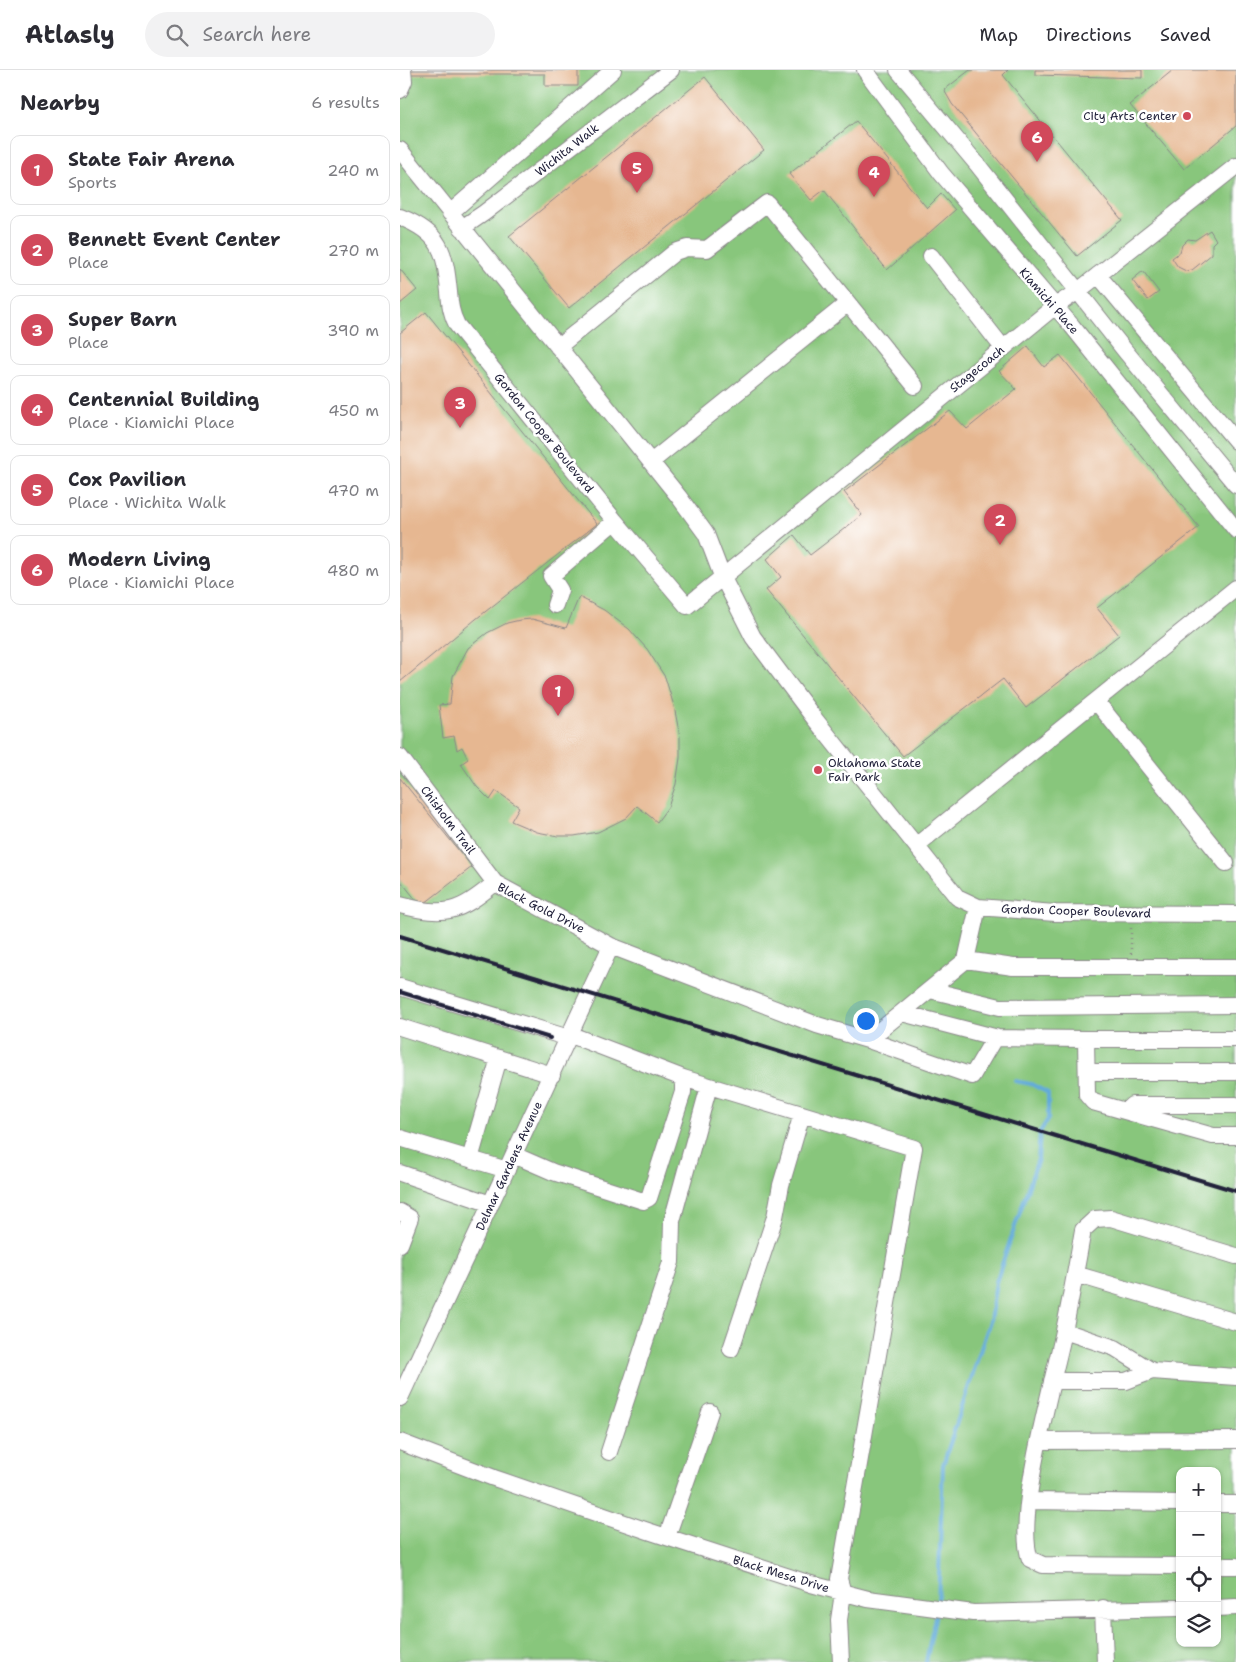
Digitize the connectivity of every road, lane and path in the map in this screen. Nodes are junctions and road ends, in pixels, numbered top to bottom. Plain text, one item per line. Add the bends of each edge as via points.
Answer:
1 (404, 70) edge
2 (613, 70) edge
3 (671, 70) edge
4 (865, 70) edge
5 (898, 70) edge
6 (400, 90) edge
7 (400, 150) edge
8 (1236, 166) edge
9 (450, 213) junction
10 (400, 217) edge
11 (462, 228) junction
12 (931, 256) dead end
13 (1098, 274) junction
14 (1078, 291) junction
15 (848, 303) junction
16 (1054, 307) junction
17 (558, 347) junction
18 (1003, 348) junction
19 (915, 386) dead end
20 (1236, 441) edge
21 (651, 462) junction
22 (1236, 485) edge
23 (615, 521) junction
24 (1236, 530) edge
25 (722, 576) junction
26 (1236, 588) edge
27 (555, 605) dead end
28 (1096, 701) junction
29 (400, 758) edge
30 (917, 845) junction
31 (1226, 863) dead end
32 (495, 883) junction
33 (400, 905) edge
34 (978, 907) junction
35 (1131, 914) junction
36 (1236, 914) edge
37 (606, 947) junction
38 (966, 960) junction
39 (1131, 968) junction
40 (1236, 968) edge
41 (400, 987) edge
42 (930, 990) junction
43 (1236, 1004) edge
44 (902, 1013) junction
45 (400, 1028) edge
46 (570, 1036) junction
47 (995, 1037) junction
48 (1086, 1039) junction
49 (1236, 1039) edge
50 (868, 1040) junction
51 (499, 1058) junction
52 (1087, 1072) junction
53 (1236, 1072) edge
54 (552, 1075) junction
55 (683, 1078) junction
56 (709, 1086) junction
57 (1236, 1104) edge
58 (1126, 1112) junction
59 (802, 1114) junction
60 (1236, 1136) edge
61 (400, 1138) edge
62 (470, 1159) junction
63 (510, 1163) junction
64 (400, 1174) edge
65 (491, 1204) junction
66 (400, 1212) edge
67 (400, 1244) edge
68 (1236, 1256) edge
69 (1076, 1274) junction
70 (1236, 1322) edge
71 (1064, 1331) junction
72 (731, 1349) dead end
73 (1152, 1371) junction
74 (1236, 1377) edge
75 (1052, 1381) junction
76 (400, 1398) edge
77 (710, 1412) dead end
78 (1236, 1440) edge
79 (1039, 1441) junction
80 (400, 1442) edge
81 (609, 1452) dead end
82 (1029, 1501) junction
83 (1176, 1503) edge
84 (1221, 1504) edge
85 (1236, 1504) edge
86 (667, 1537) junction
87 (1176, 1566) edge
88 (1221, 1566) edge
89 (1236, 1566) edge
90 (843, 1593) junction
91 (1236, 1607) edge
92 (1104, 1608) junction
93 (1176, 1608) edge
94 (1221, 1608) edge
95 (841, 1662) edge
96 (1105, 1662) edge

1 - 6 street
2 - 9 street
3 - 11 street, Wichita Walk
4 - 16 street, Kiamichi Place via 941,173
5 - 14 street
7 - 9 street, Gordon Cooper Boulevard
8 - 13 street, Stagecoach
9 - 11 street, Gordon Cooper Boulevard
10 - 23 street, Gordon Cooper Boulevard via 417,224 435,239 446,260 451,315 457,325
11 - 17 street, Gordon Cooper Boulevard
12 - 18 street
13 - 14 street, Stagecoach
13 - 20 street
14 - 16 street, Stagecoach
14 - 22 street
15 - 17 street via 767,203 707,249 687,248 676,252
15 - 19 street
15 - 21 street
16 - 18 street, Stagecoach
16 - 24 street, Kiamichi Place
17 - 21 street, Gordon Cooper Boulevard
18 - 25 street, Stagecoach
21 - 25 street, Gordon Cooper Boulevard via 706,534
23 - 25 street, Gordon Cooper Boulevard via 688,606
23 - 27 street via 550,576 560,590
25 - 30 street, Gordon Cooper Boulevard via 753,637
26 - 28 street
28 - 30 street
28 - 31 street
29 - 32 street, Chisholm Trail
30 - 34 street, Gordon Cooper Boulevard via 957,897
32 - 33 street, Black Gold Drive via 452,911
32 - 37 street, Black Gold Drive
34 - 35 street, Gordon Cooper Boulevard
34 - 38 street
35 - 36 street, Gordon Cooper Boulevard
35 - 39 path
37 - 46 street, Delmar Gardens Avenue
37 - 50 street, Black Gold Drive via 817,1025
38 - 39 street via 1013,967
38 - 42 street
39 - 40 street
41 - 46 street
42 - 43 street via 1000,1007
42 - 44 street
44 - 47 street
44 - 50 street
45 - 51 street
46 - 54 street, Delmar Gardens Avenue
46 - 55 street
47 - 48 street
47 - 50 street, Black Gold Drive via 972,1076
48 - 49 street
48 - 52 street
51 - 54 street
51 - 62 street
52 - 53 street
52 - 58 street via 1089,1099
54 - 63 street, Delmar Gardens Avenue
55 - 56 street
55 - 63 street via 683,1092 647,1201 552,1172
56 - 59 street
56 - 81 street via 672,1221 671,1262
57 - 58 street via 1132,1104
58 - 60 street via 1213,1136
59 - 72 street via 775,1217
59 - 90 street via 914,1148 839,1579
61 - 62 street
62 - 63 street
63 - 65 street, Delmar Gardens Avenue
64 - 65 street
65 - 76 street, Delmar Gardens Avenue
66 - 67 street via 408,1215 410,1222
68 - 69 street via 1111,1218 1095,1219 1083,1230
69 - 70 street
69 - 71 street
71 - 73 street via 1116,1348
71 - 75 street
73 - 74 street
73 - 75 street via 1126,1381
75 - 79 street
77 - 86 street
78 - 79 street
79 - 82 street
80 - 86 street, Black Mesa Drive
82 - 83 street
82 - 87 street via 1025,1547 1030,1559 1043,1565
84 - 85 street
86 - 90 street, Black Mesa Drive
88 - 89 street
90 - 92 street, Black Mesa Drive via 956,1612
90 - 95 street via 839,1620
91 - 94 street
92 - 93 street, Black Mesa Drive
92 - 96 street

